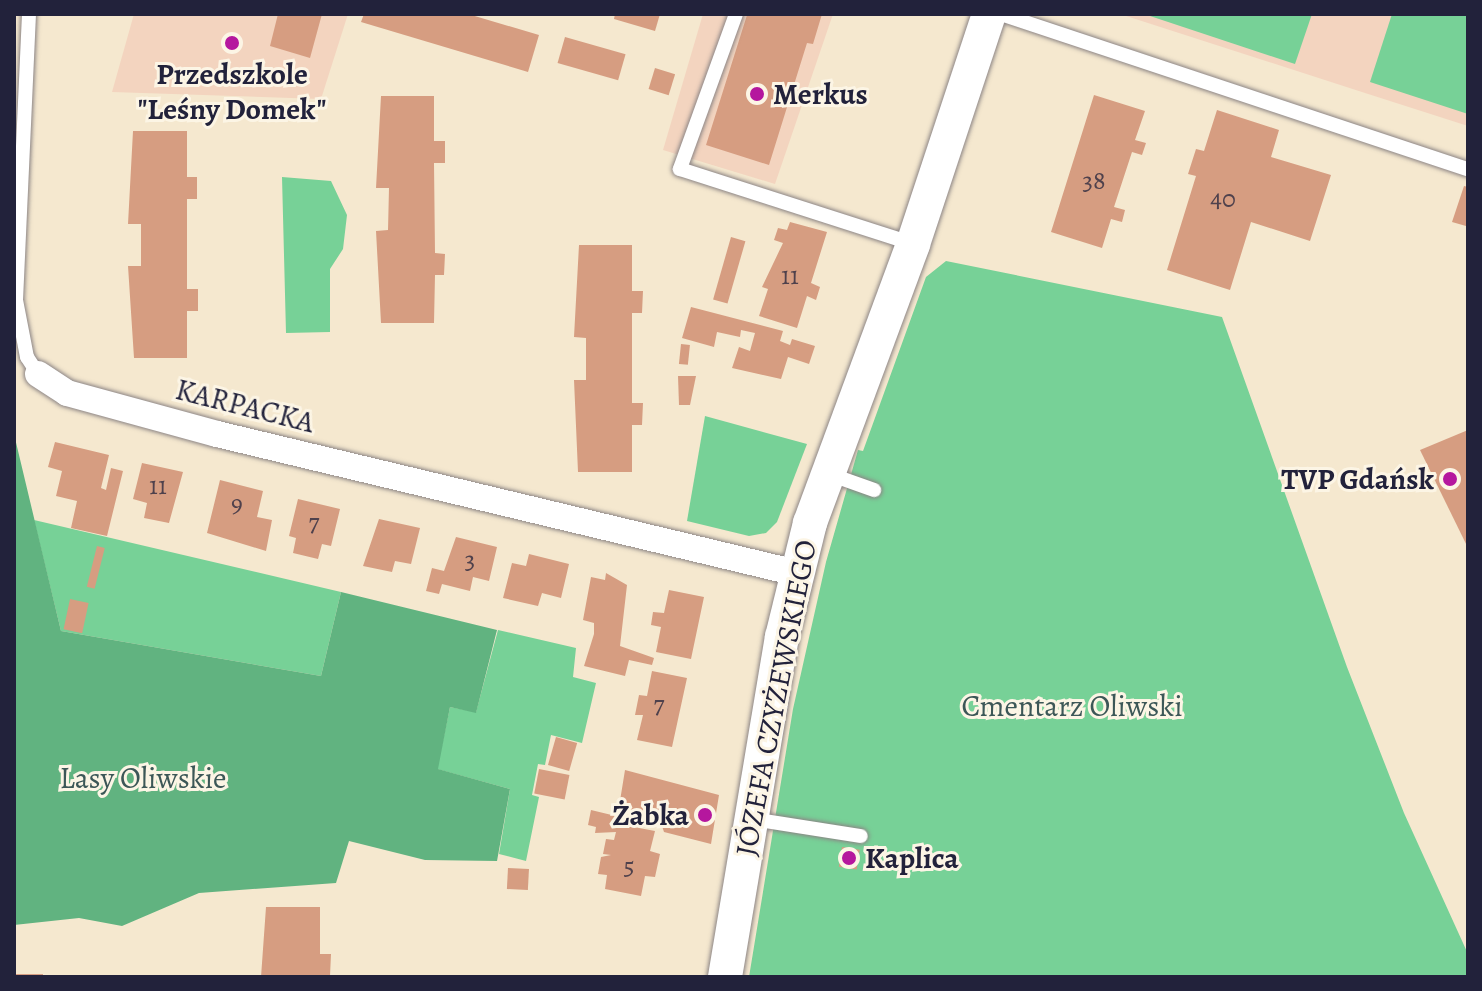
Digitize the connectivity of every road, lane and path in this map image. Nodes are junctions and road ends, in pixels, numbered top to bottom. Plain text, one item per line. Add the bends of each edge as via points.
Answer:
1 (29, 14) edge
2 (736, 14) edge
3 (989, 14) edge
4 (1001, 14) edge
5 (1468, 169) edge
6 (913, 244) junction
7 (38, 374) joint
8 (827, 473) junction
9 (874, 490) dead end
10 (797, 573) junction
11 (752, 819) junction
12 (861, 836) dead end
13 (725, 977) edge

1 - 7 lane, KARPACKA via 16,300 27,357
2 - 6 lane via 680,169
3 - 6 street, JÓZEFA CZYŻEWSKIEGO
4 - 5 lane
6 - 8 street, JÓZEFA CZYŻEWSKIEGO
7 - 10 street, KARPACKA via 67,393 217,434
8 - 9 lane
8 - 10 street, JÓZEFA CZYŻEWSKIEGO
10 - 11 street, JÓZEFA CZYŻEWSKIEGO
11 - 12 lane
11 - 13 street, JÓZEFA CZYŻEWSKIEGO

